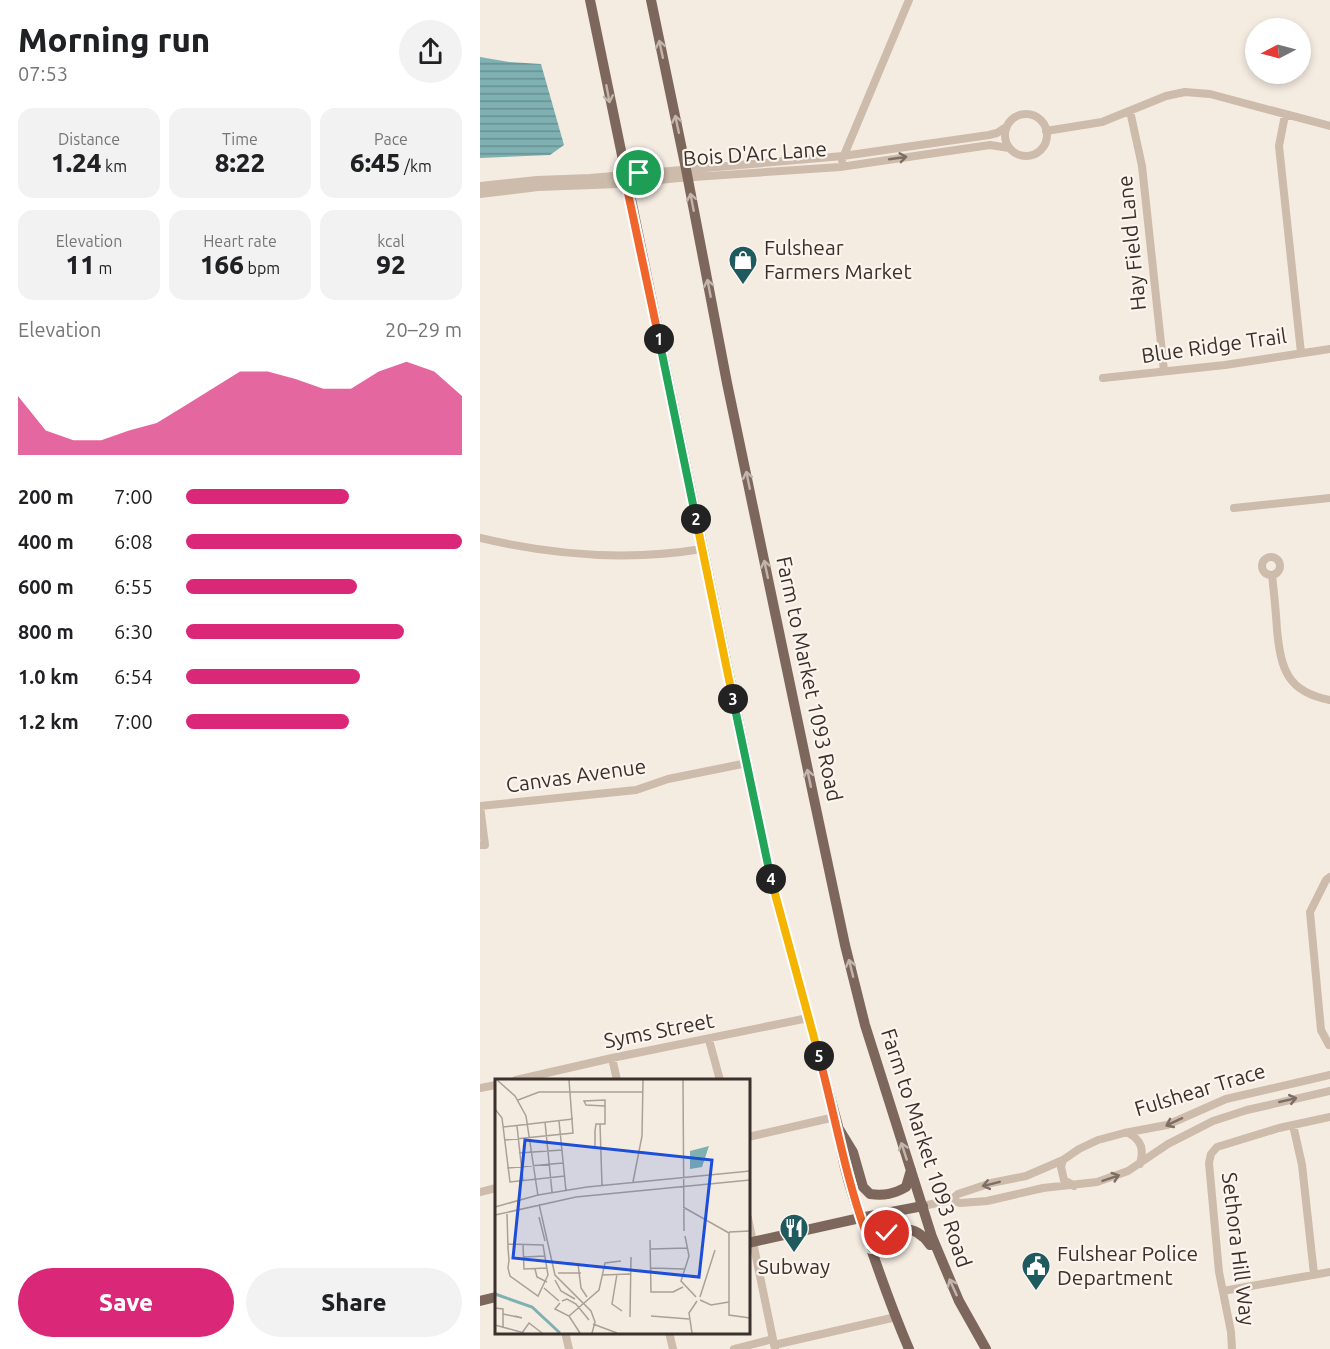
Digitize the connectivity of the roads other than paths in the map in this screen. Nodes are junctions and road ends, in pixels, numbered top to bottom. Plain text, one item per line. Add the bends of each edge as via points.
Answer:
1 (590, 0) edge
2 (651, 0) edge
3 (909, 0) edge
4 (1130, 111) junction
5 (1285, 115) junction
6 (1330, 126) edge
7 (1006, 127) junction
8 (1046, 131) junction
9 (1009, 148) junction
10 (843, 156) junction
11 (840, 167) junction
12 (687, 173) junction
13 (625, 178) junction
14 (480, 186) edge
15 (480, 194) edge
16 (1330, 349) edge
17 (1301, 353) junction
18 (1164, 371) junction
19 (1103, 378) dead end
20 (1330, 498) edge
21 (1234, 508) dead end
22 (480, 538) edge
23 (702, 549) junction
24 (1272, 575) dead end
25 (1330, 700) edge
26 (747, 763) junction
27 (480, 806) edge
28 (480, 845) edge
29 (1330, 877) edge
30 (808, 1018) junction
31 (709, 1040) junction
32 (1329, 1045) edge
33 (612, 1059) junction
34 (1330, 1075) edge
35 (522, 1079) edge
36 (617, 1079) edge
37 (720, 1079) edge
38 (495, 1085) edge
39 (480, 1088) edge
40 (1330, 1091) edge
41 (1330, 1117) edge
42 (836, 1122) junction
43 (1293, 1125) junction
44 (1127, 1133) junction
45 (750, 1137) edge
46 (1062, 1160) junction
47 (1140, 1164) junction
48 (911, 1170) junction
49 (1075, 1186) junction
50 (495, 1188) edge
51 (480, 1192) edge
52 (951, 1200) junction
53 (923, 1206) junction
54 (860, 1218) junction
55 (751, 1242) edge
56 (871, 1248) junction
57 (942, 1263) junction
58 (1330, 1272) edge
59 (1314, 1274) junction
60 (1223, 1290) junction
61 (495, 1297) edge
62 (480, 1301) edge
63 (896, 1317) junction
64 (565, 1334) edge
65 (669, 1334) edge
66 (774, 1344) edge
67 (569, 1349) edge
68 (673, 1349) edge
69 (734, 1349) edge
70 (909, 1349) edge
71 (986, 1349) edge
72 (1232, 1349) edge

1 -> 13 main road
12 -> 2 main road, Farm to Market 1093 Road
3 - 10 street, Bois D'Arc Lane
4 - 5 street via 1166,96 1197,92
4 - 8 street via 1090,124
4 - 18 street, Hay Field Lane via 1142,166
5 - 6 street
5 - 17 street via 1279,146
7 - 8 street via 1019,115 1031,115 1041,121
7 - 9 street
7 - 10 street via 989,135
8 - 9 street via 1044,145 1034,155 1021,156
11 -> 9 street via 990,145
10 - 11 street, Bois D'Arc Lane
10 - 12 street, Bois D'Arc Lane
11 - 12 street, Bois D'Arc Lane
12 - 13 street, Bois D'Arc Lane
48 -> 12 main road, Farm to Market 1093 Road via 865,1025 845,945
13 - 14 street via 531,180
13 - 15 street
13 - 23 main road
16 - 17 street, Blue Ridge Trail
17 - 18 street, Blue Ridge Trail
18 - 19 street, Blue Ridge Trail
20 - 21 street
22 - 23 street via 616,556 660,556
23 - 26 main road
24 - 25 street via 1285,672 1300,689
26 - 27 street, Canvas Avenue via 668,779 636,790
26 - 30 main road via 770,874
27 - 28 street via 484,845
29 - 32 street via 1310,912 1321,1030
30 - 31 street, Syms Street
30 - 42 main road
31 - 33 street, Syms Street
31 - 37 street
33 - 35 street, Syms Street
33 - 36 street
34 -> 44 street, Fulshear Trace via 1242,1094 1167,1125
38 - 39 street
47 -> 40 street, Fulshear Trace via 1168,1144 1222,1118
41 - 43 street
42 - 45 street
42 - 48 main road via 853,1152 863,1187 870,1194 894,1193 906,1187
42 - 54 main road via 839,1147
43 - 59 street via 1302,1165
43 - 60 street, Sethora Hill Way via 1217,1147 1211,1154
44 - 46 street, Fulshear Trace via 1098,1140
44 - 47 street via 1142,1145
46 - 49 street via 1064,1180
46 -> 52 street, Fulshear Trace via 1026,1176 958,1194
49 -> 47 street, Fulshear Trace via 1118,1175
48 - 53 main road, Farm to Market 1093 Road
49 - 52 street, Fulshear Trace via 1043,1188 987,1201
50 - 51 street
52 - 53 street, Fulshear Trace
53 - 54 main road, Fulshear Trace
53 - 57 main road, Farm to Market 1093 Road
54 - 55 main road, Fulshear Trace
54 - 56 main road
55 - 66 street
56 - 57 main road via 887,1233 909,1228 923,1235
56 - 63 main road
71 -> 57 main road, Farm to Market 1093 Road
58 - 59 street
59 - 60 street
60 - 72 street, Sethora Hill Way
61 - 62 main road
63 - 66 street
63 - 70 main road
64 - 67 street
65 - 68 street
66 - 69 street

